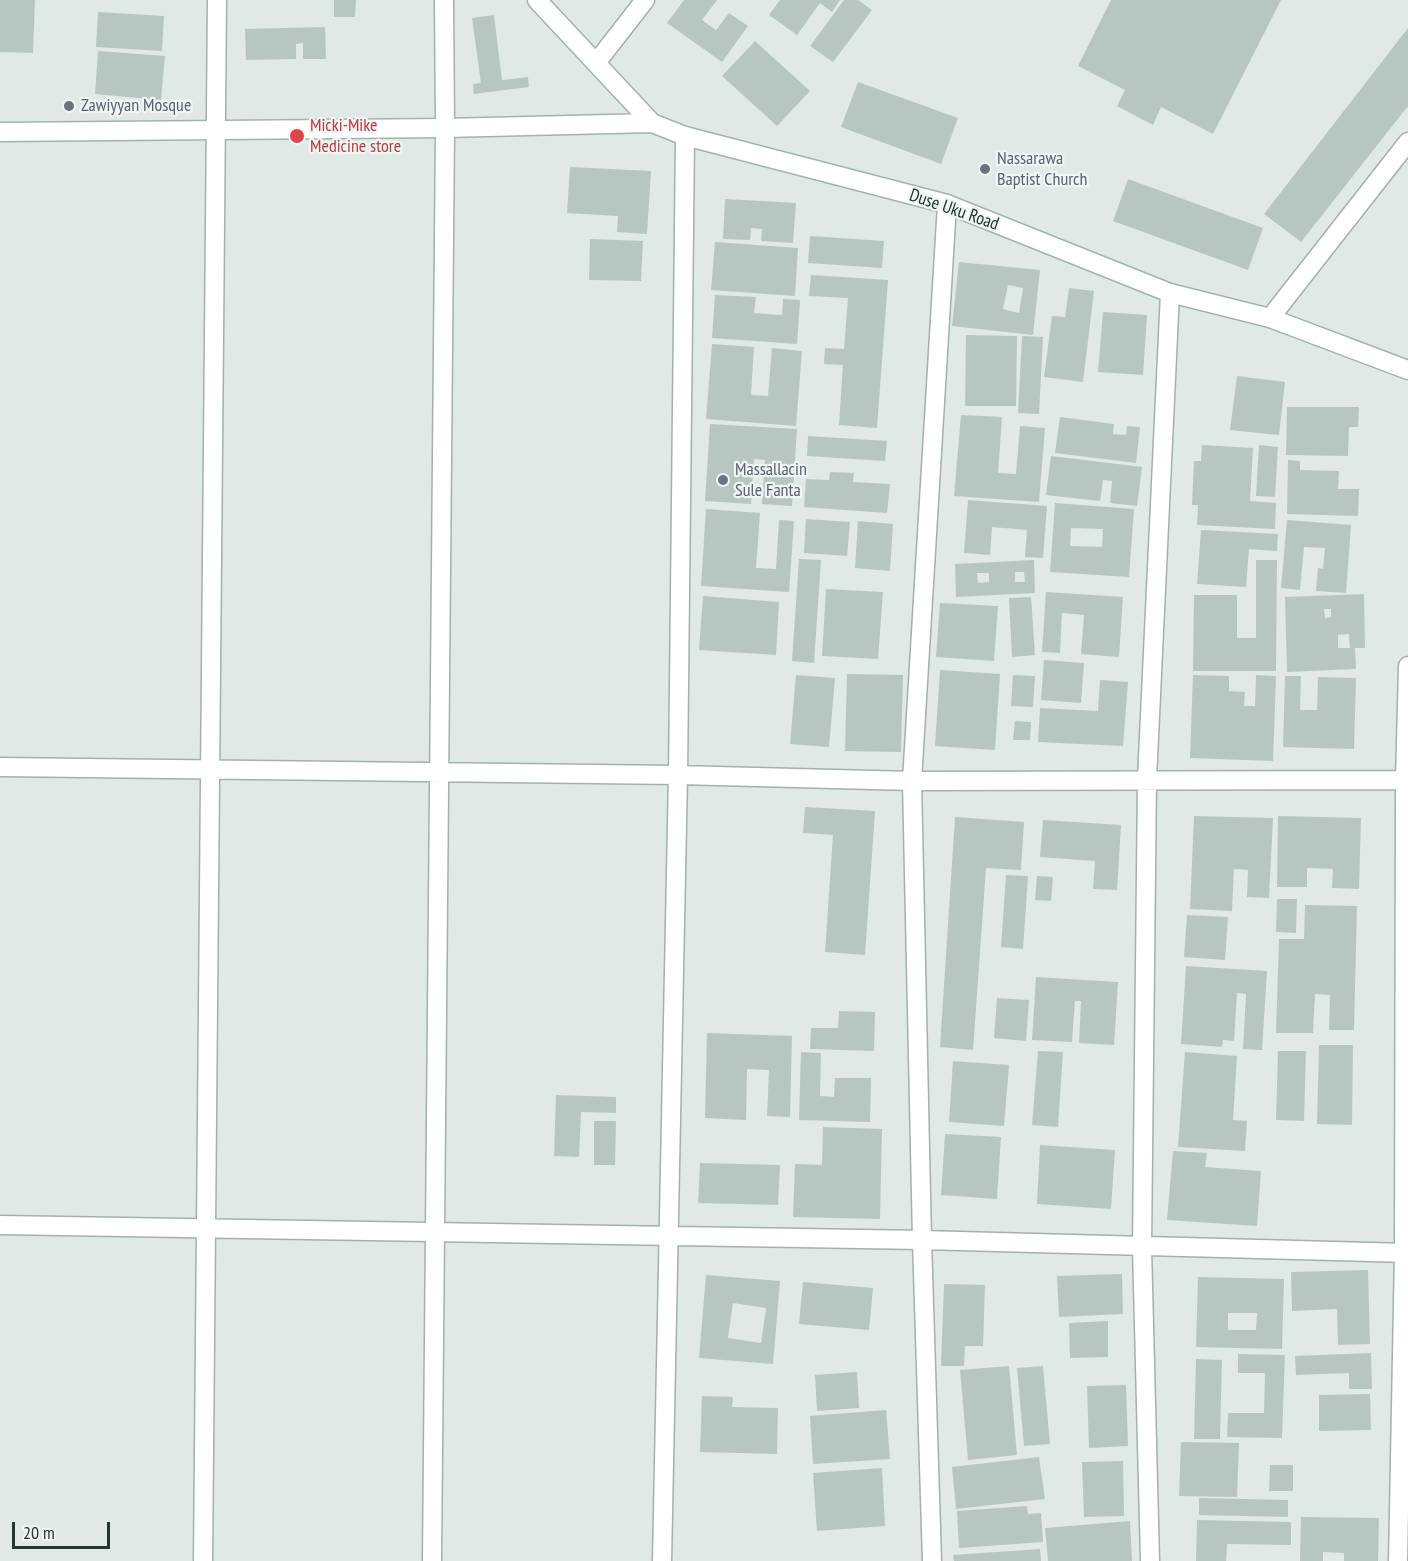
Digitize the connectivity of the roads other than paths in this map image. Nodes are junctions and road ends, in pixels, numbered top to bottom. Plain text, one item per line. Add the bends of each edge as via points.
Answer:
1 (217, 0) edge
2 (444, 0) edge
3 (537, 0) edge
4 (645, 0) edge
5 (596, 63) junction
6 (652, 123) junction
7 (445, 128) junction
8 (216, 129) junction
9 (0, 132) edge
10 (685, 136) junction
11 (1408, 142) edge
12 (947, 204) junction
13 (1170, 293) junction
14 (1270, 318) junction
15 (1408, 370) edge
16 (1408, 666) edge
17 (0, 766) edge
18 (210, 768) junction
19 (437, 774) junction
20 (678, 775) junction
21 (1147, 779) junction
22 (1406, 780) edge
23 (912, 782) junction
24 (0, 1225) edge
25 (206, 1228) junction
26 (436, 1234) junction
27 (669, 1236) junction
28 (922, 1240) junction
29 (1142, 1247) junction
30 (1406, 1253) edge
31 (203, 1561) edge
32 (432, 1561) edge
33 (662, 1561) edge
34 (932, 1561) edge
35 (1150, 1561) edge
36 (1398, 1561) edge

1 - 8 street
2 - 7 street
3 - 5 street, Duse Uku Road
4 - 5 street
5 - 6 street, Duse Uku Road
6 - 7 street
6 - 10 street, Duse Uku Road
7 - 8 street
7 - 19 street
8 - 9 street
8 - 18 street
10 - 12 street, Duse Uku Road
10 - 20 street
11 - 14 street
12 - 13 street, Duse Uku Road
12 - 23 street
13 - 14 street, Duse Uku Road
13 - 21 street
14 - 15 street, Duse Uku Road
16 - 22 street
17 - 18 street
18 - 19 street
18 - 25 street
19 - 20 street
19 - 26 street
20 - 23 street
20 - 27 street
21 - 22 street
21 - 23 street
21 - 29 street
22 - 30 street
23 - 28 street
24 - 25 street
25 - 26 street
25 - 31 street
26 - 27 street
26 - 32 street
27 - 28 street
27 - 33 street
28 - 29 street
28 - 34 street
29 - 30 street
29 - 35 street
30 - 36 street

